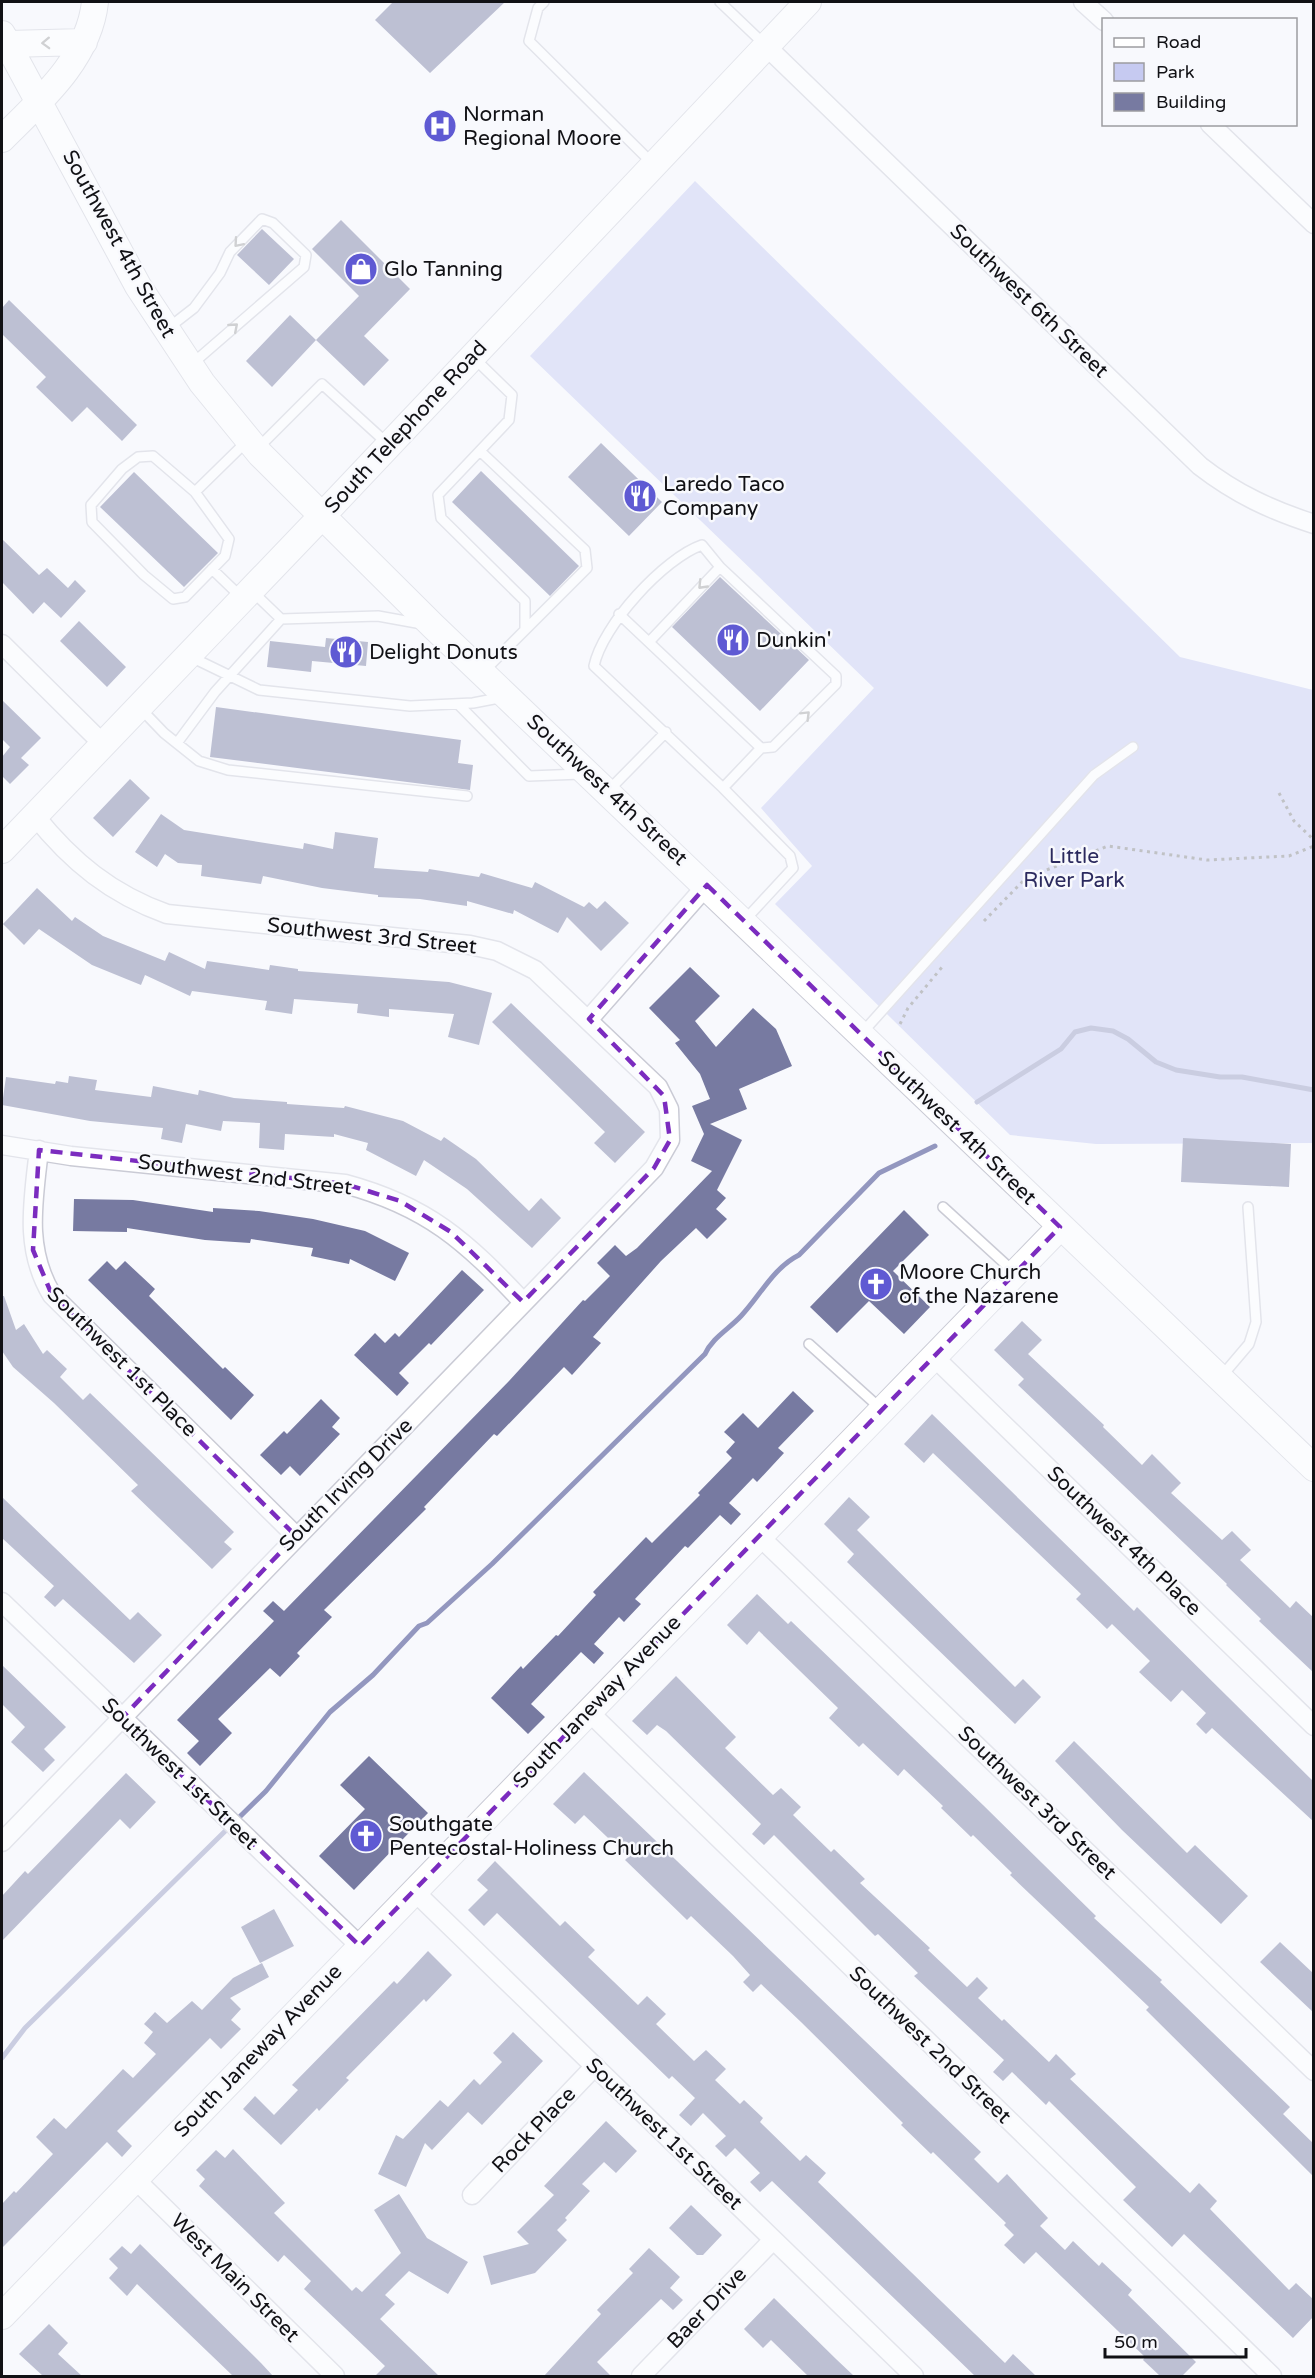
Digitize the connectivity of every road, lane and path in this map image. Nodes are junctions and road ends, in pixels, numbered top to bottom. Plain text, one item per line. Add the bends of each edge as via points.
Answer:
1 (95, 2) edge
2 (544, 2) edge
3 (720, 2) edge
4 (808, 2) edge
5 (1083, 2) edge
6 (1102, 19) edge
7 (5, 39) edge
8 (84, 42) junction
9 (766, 46) junction
10 (40, 101) junction
11 (1212, 126) edge
12 (2, 139) edge
13 (654, 165) junction
14 (1314, 224) edge
15 (166, 330) junction
16 (473, 356) junction
17 (190, 365) junction
18 (252, 445) junction
19 (389, 445) junction
20 (480, 451) junction
21 (195, 492) junction
22 (321, 517) junction
23 (1314, 524) edge
24 (720, 567) junction
25 (212, 570) junction
26 (247, 594) junction
27 (620, 614) junction
28 (281, 620) junction
29 (433, 626) junction
30 (525, 630) junction
31 (649, 642) junction
32 (2, 644) edge
33 (189, 656) junction
34 (483, 672) junction
35 (231, 677) junction
36 (508, 696) junction
37 (458, 704) junction
38 (139, 707) junction
39 (666, 732) junction
40 (177, 743) junction
41 (103, 744) junction
42 (1133, 747) dead end
43 (760, 748) junction
44 (589, 773) junction
45 (723, 788) junction
46 (608, 791) junction
47 (1280, 793) dead end
48 (467, 796) dead end
49 (35, 816) junction
50 (1314, 840) edge
51 (1314, 846) edge
52 (2, 850) edge
53 (707, 885) junction
54 (744, 921) junction
55 (981, 923) dead end
56 (945, 964) dead end
57 (589, 1019) junction
58 (900, 1024) dead end
59 (860, 1035) junction
60 (671, 1120) joint
61 (2, 1145) edge
62 (39, 1150) junction
63 (943, 1207) dead end
64 (1248, 1208) dead end
65 (1060, 1227) junction
66 (1015, 1273) junction
67 (524, 1302) junction
68 (809, 1344) dead end
69 (934, 1357) junction
70 (1219, 1378) junction
71 (882, 1410) junction
72 (1314, 1468) edge
73 (296, 1536) junction
74 (759, 1536) junction
75 (2, 1602) edge
76 (588, 1711) junction
77 (122, 1718) junction
78 (1314, 1726) edge
79 (2, 1842) edge
80 (414, 1891) junction
81 (360, 1946) junction
82 (596, 2066) junction
83 (1314, 2071) edge
84 (135, 2179) junction
85 (472, 2195) dead end
86 (773, 2240) junction
87 (2, 2316) edge
88 (335, 2376) edge
89 (641, 2376) edge
90 (914, 2376) edge
91 (1272, 2376) edge

1 - 8 main road
2 - 13 lane via 538,8 529,41
3 - 9 lane
4 - 9 main road, South Telephone Road
5 - 6 street
8 -> 7 main road
7 - 10 main road, Southwest 4th Street
8 - 10 main road
9 - 13 main road, South Telephone Road
9 - 23 street, Southwest 6th Street via 1200,466 1245,497
10 - 12 main road
10 - 15 main road, Southwest 4th Street via 138,286
11 - 14 street
13 - 16 main road, South Telephone Road
15 - 17 main road, Southwest 4th Street
17 -> 15 lane via 304,267 306,255 273,223 262,219 230,252 194,308
16 - 19 main road, South Telephone Road
16 - 20 lane via 512,395 509,420
17 - 18 main road, Southwest 4th Street
18 - 19 lane via 322,384
18 - 21 lane
18 - 22 main road, Southwest 4th Street
19 - 22 main road, South Telephone Road
20 - 30 lane via 438,495 441,518 525,601
20 - 30 lane via 585,550 586,568
21 - 25 lane via 229,539 225,556
21 - 25 lane via 153,456 138,457 122,469 91,505 92,522 173,599 185,597
22 - 26 main road, South Telephone Road
22 - 29 main road, Southwest 4th Street
24 - 27 lane via 702,545 686,551
24 -> 31 lane
43 -> 24 lane via 773,747 836,684 836,676
25 - 26 lane
26 - 28 lane
26 - 33 main road, South Telephone Road
27 - 31 lane
27 - 39 lane via 597,651 594,666
28 - 29 lane via 378,616
28 - 35 lane
29 - 34 main road, Southwest 4th Street
30 - 34 lane
31 - 43 lane
32 - 41 street
33 - 35 lane
33 - 38 main road, South Telephone Road
34 - 36 main road, Southwest 4th Street
35 - 37 lane via 259,690 410,706
35 - 40 lane
36 - 37 lane
36 - 44 main road, Southwest 4th Street
37 - 44 lane via 529,776
38 - 40 lane
38 - 41 main road, South Telephone Road
39 - 45 lane
39 - 46 lane
40 - 48 lane via 199,761 228,770
41 - 49 main road, South Telephone Road
42 - 59 lane via 1094,775
43 - 45 lane
44 - 46 main road, Southwest 4th Street
45 - 54 lane via 790,856 793,868
46 - 53 main road, Southwest 4th Street
47 - 50 path via 1294,821
49 - 52 main road, South Telephone Road
49 - 57 street, Southwest 3rd Street via 91,875 167,914 497,951 535,970
51 - 55 path via 1288,856 1207,860 1108,846 1026,878
53 - 54 main road, Southwest 4th Street
53 - 57 street
54 - 59 main road, Southwest 4th Street
56 - 58 path via 908,1008
57 - 60 street, Southwest 3rd Street via 658,1087
59 - 65 main road, Southwest 4th Street
60 - 67 street, South Irving Drive via 670,1140 654,1168
61 - 62 street, Southwest 2nd Street
62 - 67 street, Southwest 2nd Street via 345,1184 379,1193 417,1210 451,1232
62 - 73 street, Southwest 1st Place via 31,1219 40,1277 52,1295
63 - 66 lane
64 - 70 lane via 1256,1322 1249,1344
65 - 66 main road, South Janeway Avenue
65 - 70 main road, Southwest 4th Street
66 - 69 main road, South Janeway Avenue
67 - 73 street, South Irving Drive
68 - 71 lane
69 - 71 main road, South Janeway Avenue
69 - 78 street, Southwest 4th Place
70 - 72 main road, Southwest 4th Street
71 - 74 main road, South Janeway Avenue
73 - 77 street, South Irving Drive
74 - 76 main road, South Janeway Avenue
74 - 83 street, Southwest 3rd Street
75 - 77 street, Southwest 1st Street
76 - 80 main road, South Janeway Avenue
76 - 91 street, Southwest 2nd Street
77 - 79 street, South Irving Drive
77 - 81 street, Southwest 1st Street
80 - 81 main road, South Janeway Avenue
80 - 82 street, Southwest 1st Street
81 - 84 main road, South Janeway Avenue
82 - 85 street, Rock Place
82 - 86 street, Southwest 1st Street
84 - 87 main road, South Janeway Avenue
84 - 88 street, West Main Street
86 - 89 street, Baer Drive
86 - 90 street, Southwest 1st Street

